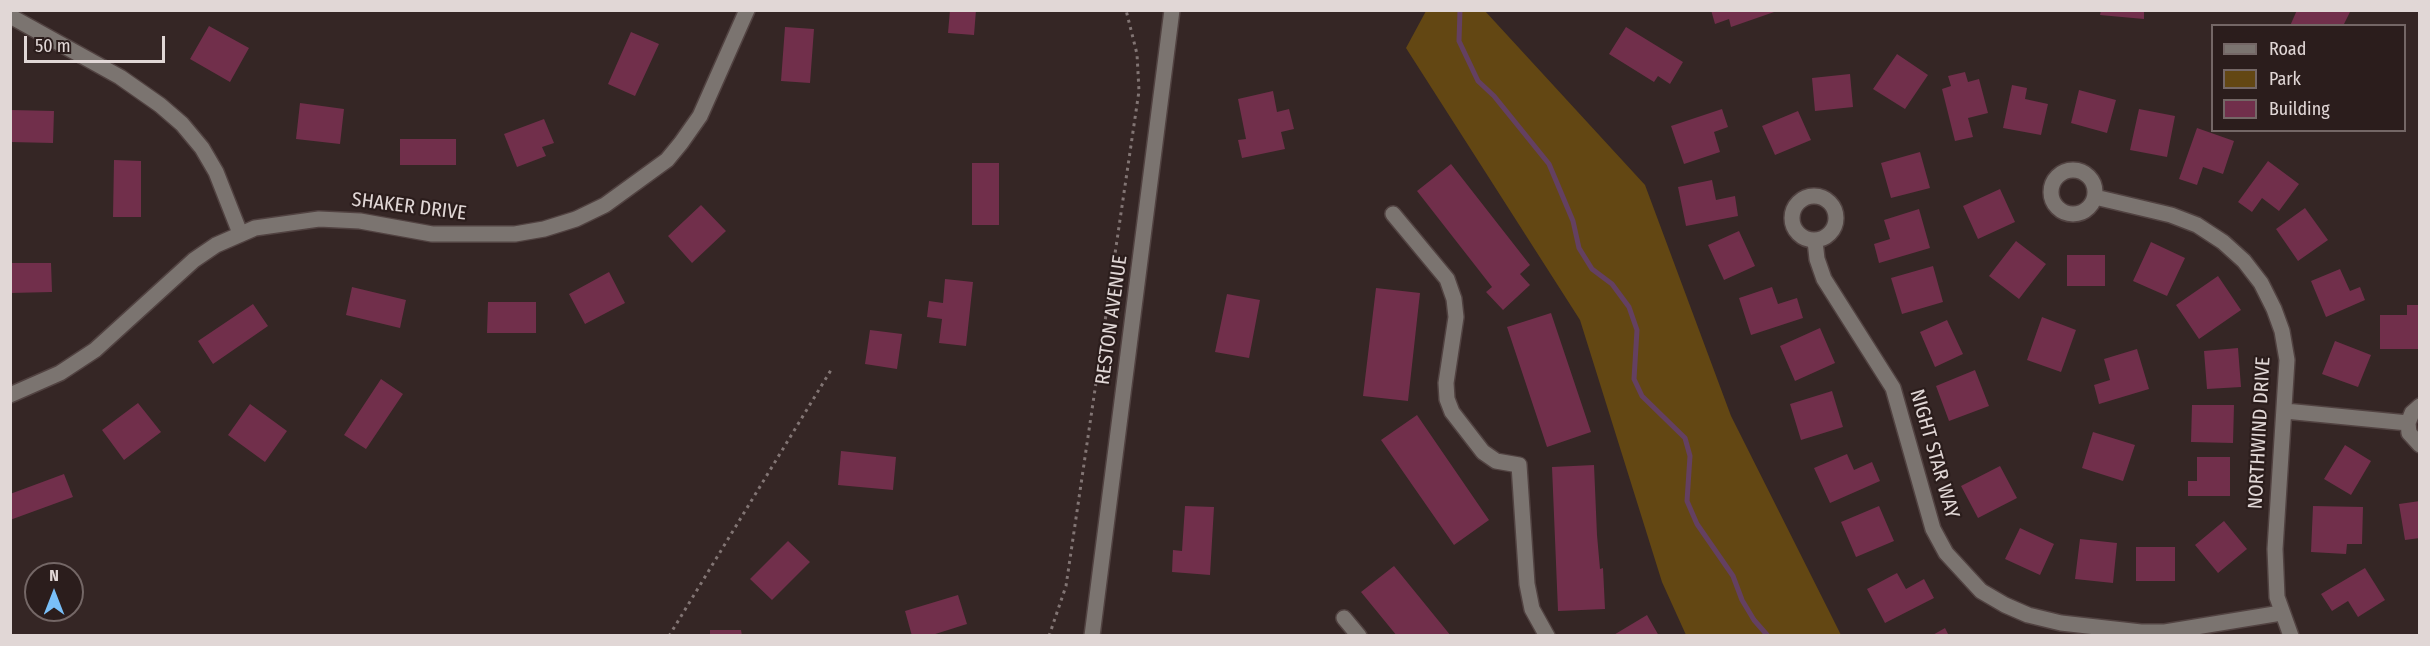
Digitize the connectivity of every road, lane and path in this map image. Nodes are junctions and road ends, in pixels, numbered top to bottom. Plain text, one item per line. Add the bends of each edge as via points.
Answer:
1 (747, 10) edge
2 (1126, 10) edge
3 (1172, 10) edge
4 (10, 16) edge
5 (2095, 197) dead end
6 (1393, 214) dead end
7 (240, 233) junction
8 (1815, 241) dead end
9 (831, 370) dead end
10 (10, 395) edge
11 (2420, 406) edge
12 (2285, 411) junction
13 (2408, 423) junction
14 (2420, 445) edge
15 (2281, 613) junction
16 (1344, 618) dead end
17 (2093, 631) edge
18 (669, 636) edge
19 (1049, 636) edge
20 (1092, 636) edge
21 (1359, 636) edge
22 (1547, 636) edge
23 (2291, 636) edge

1 - 7 street, SHAKER DRIVE via 700,116 681,143 639,182 576,219 544,229 505,234 432,234 360,221 319,219 279,223
2 - 19 path via 1137,54 1139,91 1066,586
3 - 20 street, RESTON AVENUE
4 - 7 street via 120,77 182,124 216,172
5 - 12 street, NORTHWIND DRIVE via 2188,222 2223,242 2244,261 2261,283 2282,331 2287,360
6 - 22 street via 1448,279 1454,299 1456,317 1446,383 1452,412 1482,452 1496,461 1519,465 1527,584 1532,609
7 - 10 street, SHAKER DRIVE via 194,260 95,350 60,373
8 - 17 street, NIGHT STAR WAY via 1824,279 1893,388 1928,516 1946,553 1981,591 2005,605 2028,615
9 - 18 path
11 - 13 street
12 - 13 street
12 - 15 street, NORTHWIND DRIVE via 2275,549
13 - 14 street via 2409,433
15 - 17 street, NIGHT STAR WAY via 2165,632
15 - 23 street, NORTHWIND DRIVE
16 - 21 street

